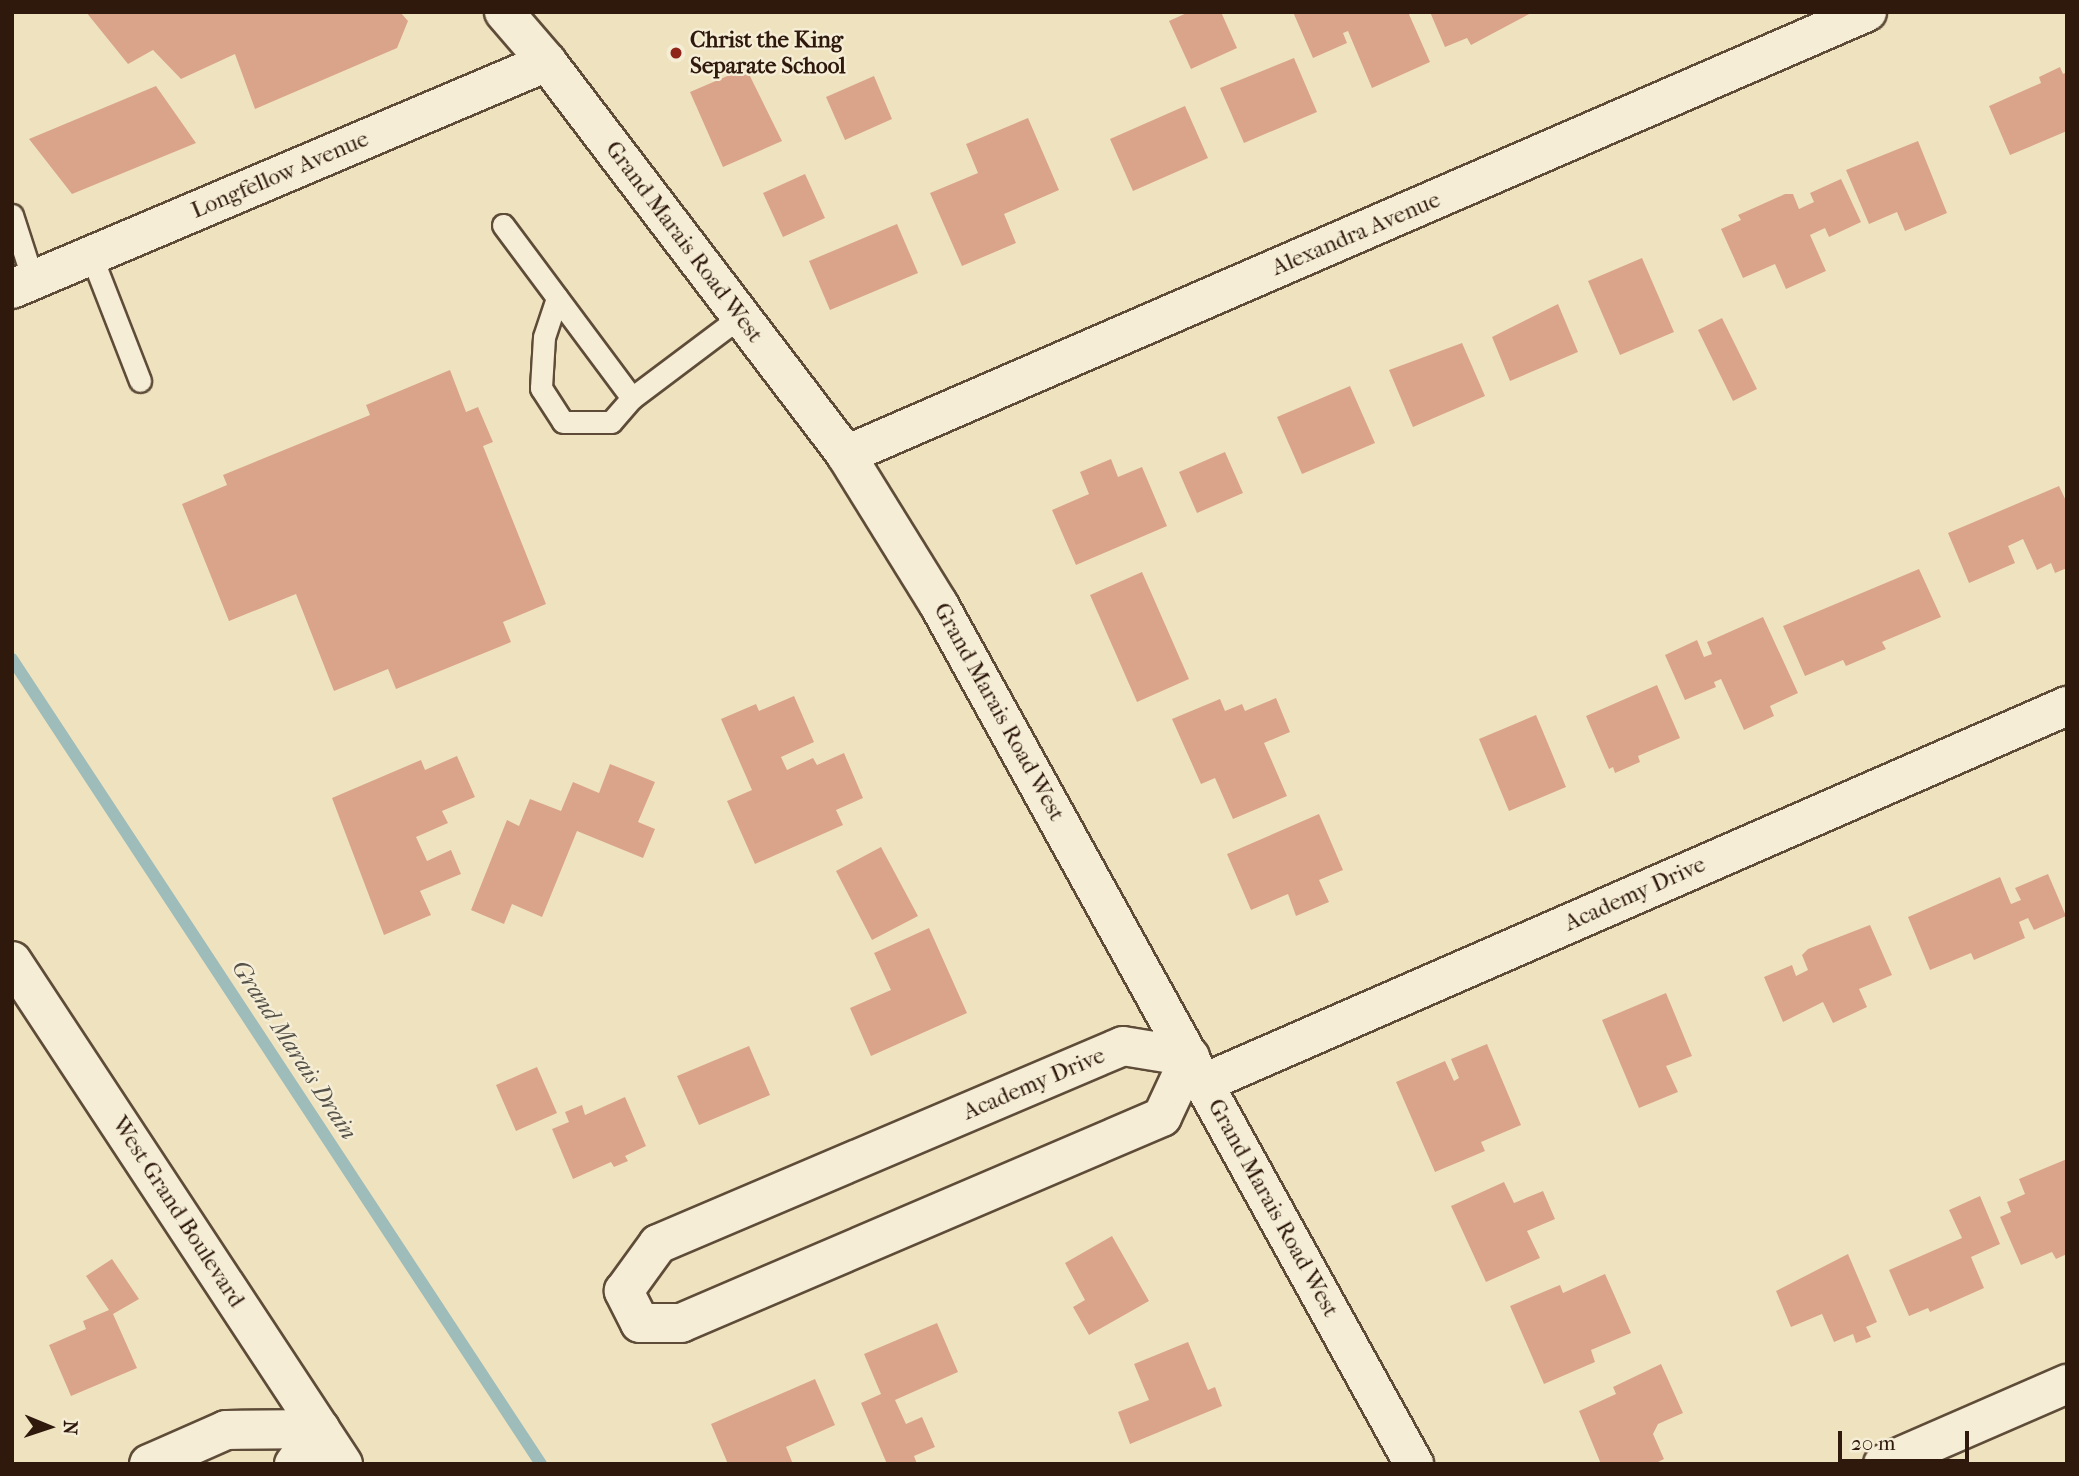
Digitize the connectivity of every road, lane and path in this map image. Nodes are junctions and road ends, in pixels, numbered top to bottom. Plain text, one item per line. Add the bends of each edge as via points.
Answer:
1 (504, 12) edge
2 (1867, 12) edge
3 (547, 62) junction
4 (12, 215) edge
5 (503, 225) dead end
6 (91, 255) junction
7 (23, 284) edge
8 (558, 298) junction
9 (740, 317) junction
10 (139, 381) dead end
11 (632, 398) junction
12 (846, 456) junction
13 (2067, 706) edge
14 (12, 961) edge
15 (1197, 1070) junction
16 (2067, 1384) edge
17 (320, 1429) junction
18 (149, 1464) edge
19 (294, 1464) edge
20 (342, 1464) edge
21 (1414, 1464) edge
22 (1883, 1464) edge

1 - 3 street, Grand Marais Road West
2 - 12 street, Alexandra Avenue
3 - 6 street, Longfellow Avenue
3 - 9 street, Grand Marais Road West
4 - 7 lane
5 - 8 lane
6 - 7 street, Longfellow Avenue
6 - 10 lane
8 - 11 lane
8 - 11 lane via 544,338 541,388 563,422 611,422
9 - 11 lane
9 - 12 street, Grand Marais Road West
12 - 15 street, Grand Marais Road West via 939,604
13 - 15 street, Academy Drive
14 - 17 street, West Grand Boulevard
15 - 15 street, Academy Drive via 1123,1045 658,1244 624,1291 640,1323 681,1323 1162,1116
15 - 21 street, Grand Marais Road West
16 - 22 street
17 - 18 street via 226,1430
17 - 19 street
17 - 20 street, West Grand Boulevard

